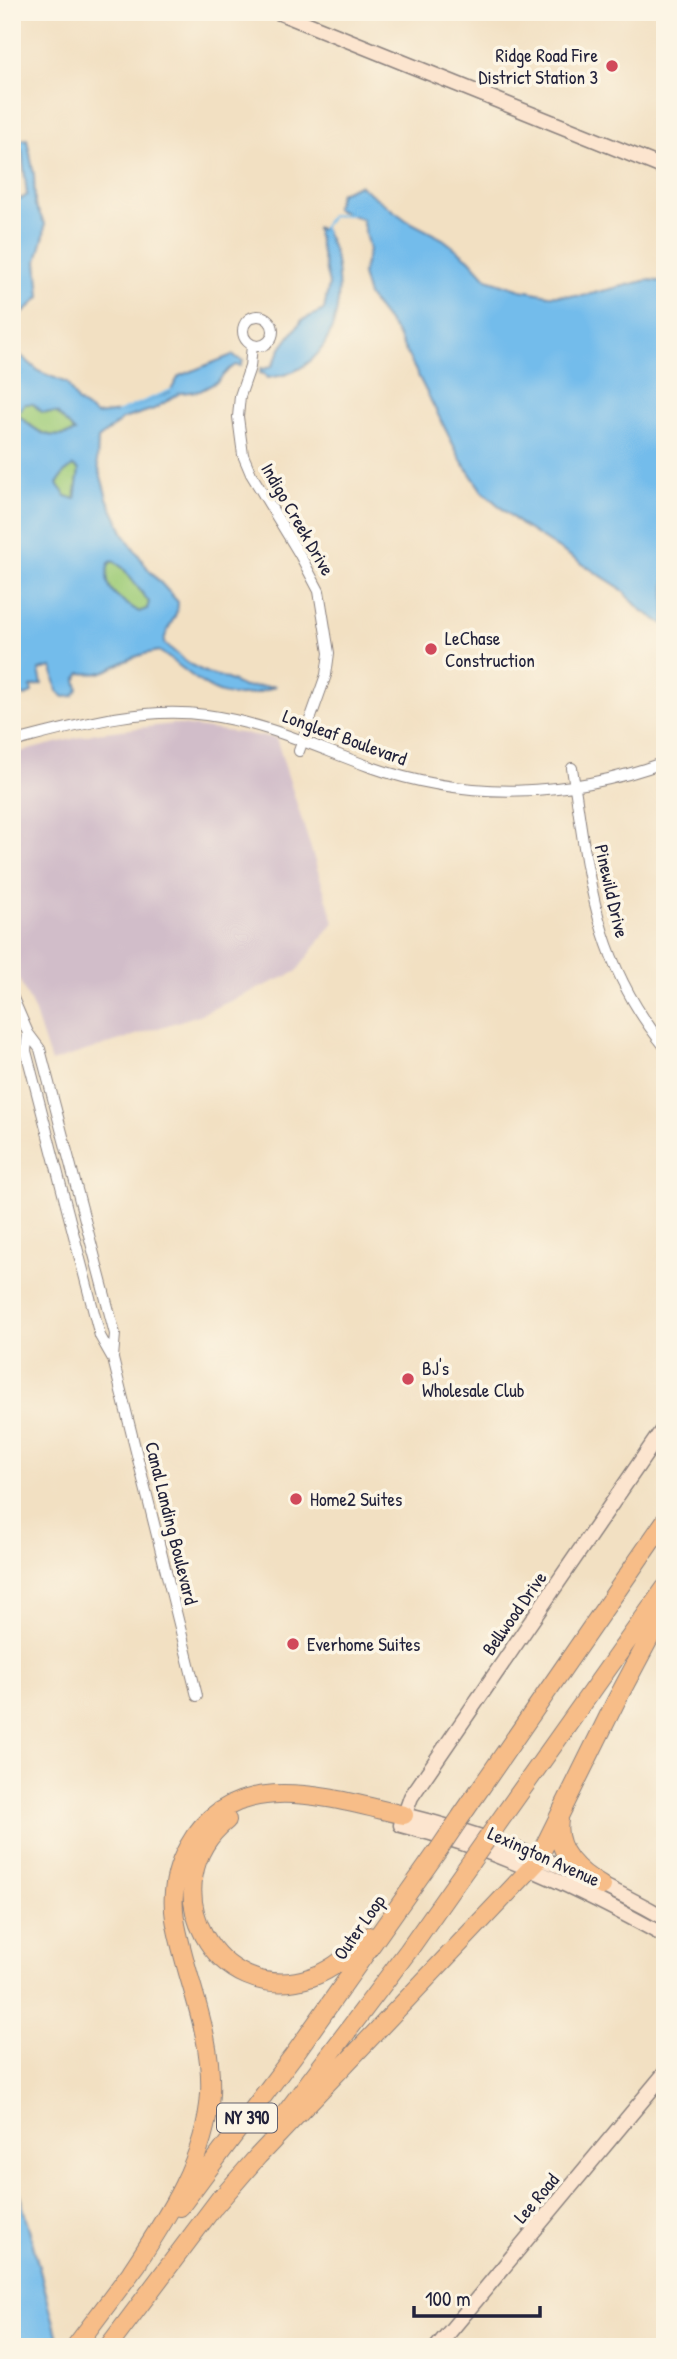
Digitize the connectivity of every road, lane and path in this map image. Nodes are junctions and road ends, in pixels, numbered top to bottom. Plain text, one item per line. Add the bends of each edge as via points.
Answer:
1 (278, 12) edge
2 (665, 168) edge
3 (252, 345) dead end
4 (303, 739) junction
5 (12, 742) edge
6 (299, 751) dead end
7 (665, 762) edge
8 (572, 768) dead end
9 (575, 787) junction
10 (12, 996) edge
11 (665, 1048) edge
12 (665, 1426) edge
13 (665, 1521) edge
14 (665, 1588) edge
15 (665, 1609) edge
16 (197, 1696) dead end
17 (561, 1815) junction
18 (403, 1820) junction
19 (536, 1863) junction
20 (602, 1885) junction
21 (411, 1890) junction
22 (665, 1918) edge
23 (665, 1936) edge
24 (665, 2073) edge
25 (214, 2207) junction
26 (131, 2272) junction
27 (76, 2344) edge
28 (108, 2347) edge
29 (437, 2347) edge

1 - 2 main road
3 - 4 street, Indigo Creek Drive via 238,417 243,455 319,592 329,653
4 - 5 street, Longleaf Boulevard via 254,723 160,713 118,717
4 - 6 street, Indigo Creek Drive
4 - 9 street, Longleaf Boulevard via 379,770 440,785 506,791
7 - 9 street, Longleaf Boulevard
8 - 9 street, Pinewild Drive
9 - 11 street, Pinewild Drive via 600,927 627,992
10 - 16 street, Canal Landing Boulevard via 40,1049 112,1321 113,1359
12 - 18 main road, Bellwood Drive via 411,1797
13 - 21 highway, Outer Loop / NY 390, bridge
14 - 25 highway, NY 390, bridge via 390,1976
15 - 17 highway
17 - 19 highway
17 - 20 highway via 558,1832 564,1852 578,1869
18 - 19 main road, Lexington Avenue
18 - 21 highway via 294,1801 248,1808 224,1822 204,1847 193,1876 193,1905 202,1933 226,1963 256,1978 289,1982 337,1964
18 - 26 highway via 319,1797 269,1793 223,1809 191,1842 178,1870 173,1907 206,2038 209,2106 187,2177
19 - 20 main road, Lexington Avenue
19 - 23 main road, Lexington Avenue
19 - 25 highway
20 - 22 main road, Lexington Avenue
21 - 26 highway, Outer Loop / NY 390
24 - 29 main road, Lee Road
25 - 28 highway, NY 390
26 - 27 highway, Outer Loop / NY 390

